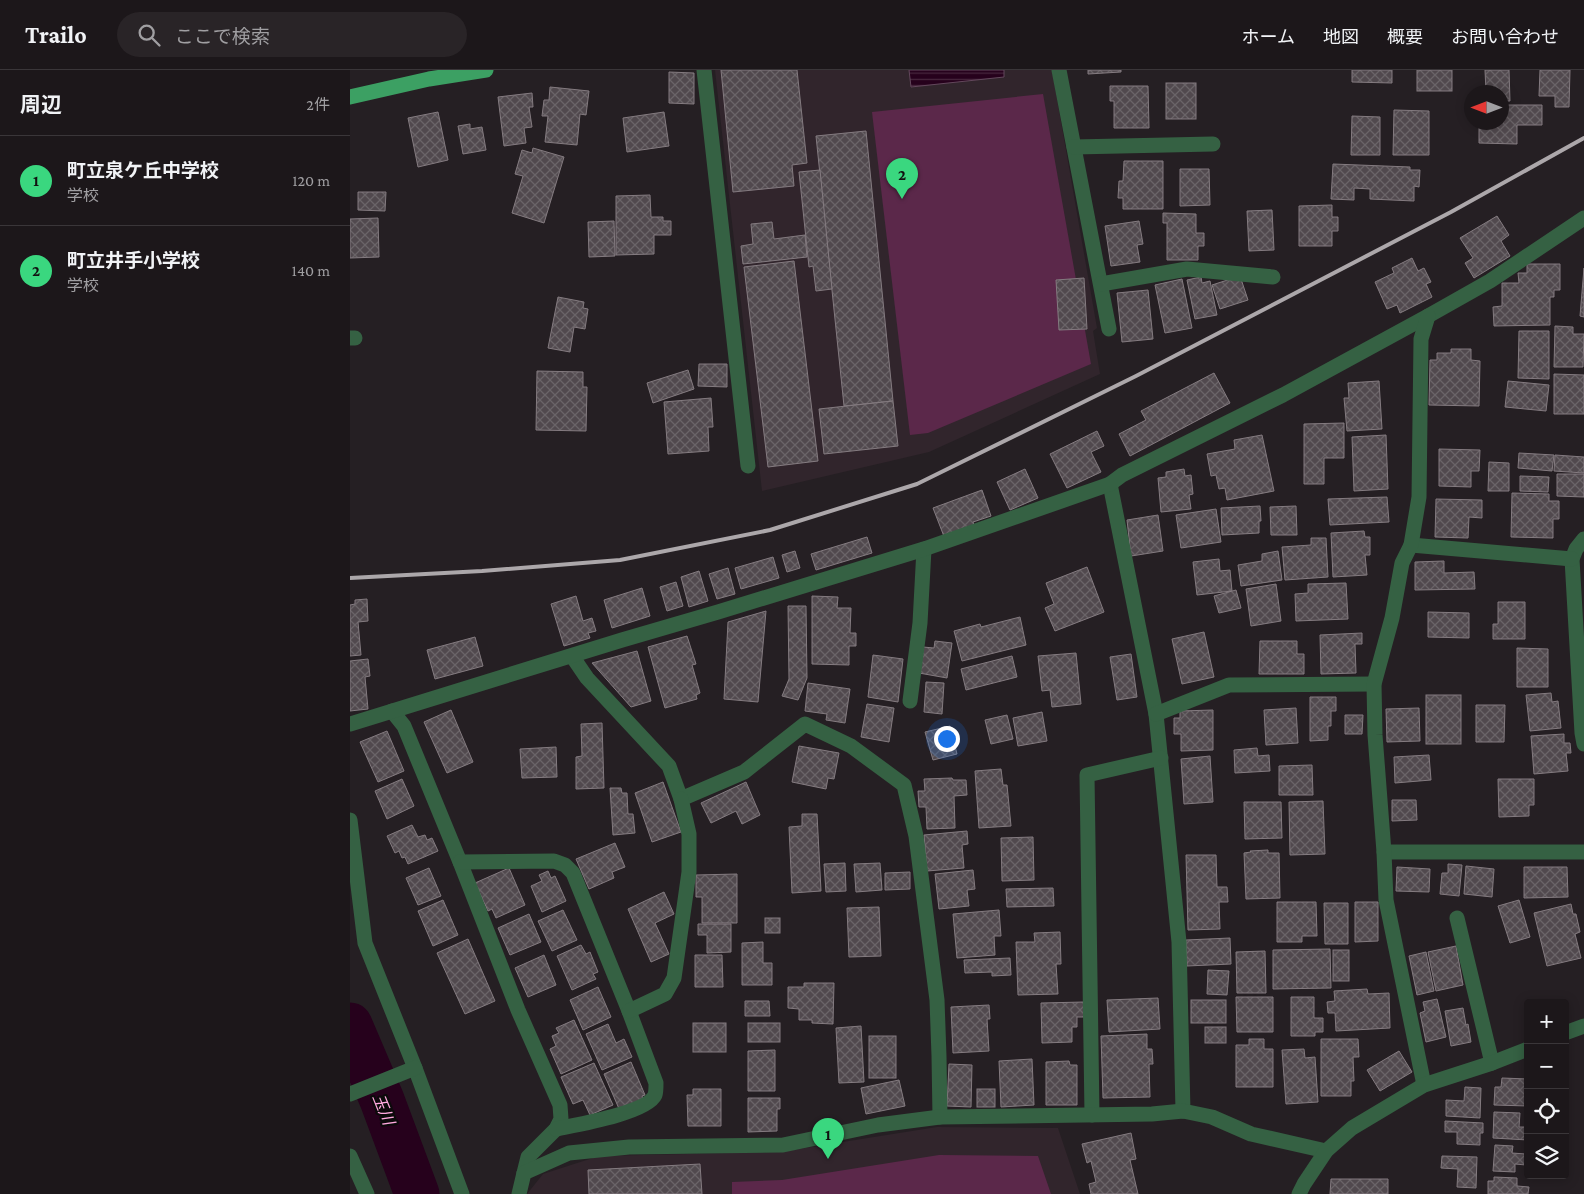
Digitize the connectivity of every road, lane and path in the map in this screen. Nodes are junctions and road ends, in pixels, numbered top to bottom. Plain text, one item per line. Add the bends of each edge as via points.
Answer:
1 (486, 70) edge
2 (704, 70) edge
3 (1059, 70) edge
4 (350, 96) edge
5 (1213, 144) dead end
6 (1074, 147) junction
7 (1584, 218) edge
8 (1273, 277) dead end
9 (1101, 284) junction
10 (1428, 316) junction
11 (1110, 329) dead end
12 (748, 466) dead end
13 (1110, 484) junction
14 (1584, 539) edge
15 (1411, 545) junction
16 (924, 549) junction
17 (1572, 559) junction
18 (572, 656) junction
19 (1374, 684) junction
20 (910, 700) dead end
21 (392, 711) junction
22 (1156, 714) junction
23 (350, 724) edge
24 (1584, 744) edge
25 (1161, 758) junction
26 (681, 799) junction
27 (350, 820) edge
28 (1384, 852) junction
29 (1584, 852) edge
30 (460, 862) junction
31 (1457, 918) dead end
32 (629, 1011) junction
33 (1584, 1026) edge
34 (1569, 1032) edge
35 (1524, 1050) edge
36 (1492, 1063) junction
37 (415, 1068) junction
38 (1424, 1085) junction
39 (350, 1094) edge
40 (1183, 1111) junction
41 (1092, 1115) junction
42 (940, 1117) junction
43 (556, 1129) junction
44 (1326, 1151) junction
45 (350, 1156) edge
46 (524, 1174) junction
47 (367, 1194) edge
48 (462, 1194) edge
49 (519, 1194) edge
50 (1299, 1194) edge

1 - 4 main road
2 - 12 street
3 - 6 street
5 - 6 street
6 - 9 street
7 - 10 street via 1490,281
8 - 9 street via 1187,269
9 - 11 street
10 - 13 street
10 - 15 street via 1421,339 1419,497
13 - 16 street
13 - 22 street
14 - 17 street
15 - 17 street
15 - 19 street via 1402,563 1392,618
16 - 18 street
16 - 20 street via 920,623
17 - 24 street
18 - 21 street
18 - 26 street via 587,678 669,766
19 - 22 street via 1229,685
19 - 28 street via 1374,735
21 - 23 street
21 - 30 street via 404,726
22 - 25 street
25 - 40 street via 1179,942
25 - 41 street via 1087,775
26 - 32 street via 689,834 689,872 674,978 665,994
26 - 42 street via 744,772 805,724 851,746 904,785 916,836 937,1000
27 - 37 street via 364,944
28 - 29 street
28 - 38 street via 1386,900
30 - 32 street via 554,861 565,865 573,873
30 - 43 street via 518,1010 560,1105 561,1119
31 - 36 street
32 - 43 street via 656,1083 654,1095 649,1102 629,1112
33 - 34 street
35 - 36 street
36 - 38 street
37 - 39 street
37 - 48 street
38 - 44 street via 1352,1128
40 - 41 street
40 - 44 street via 1212,1117 1251,1134
41 - 42 street
42 - 46 street via 878,1125 783,1145 629,1147 568,1153
43 - 46 street via 528,1157
44 - 50 street
45 - 47 street
46 - 49 street

